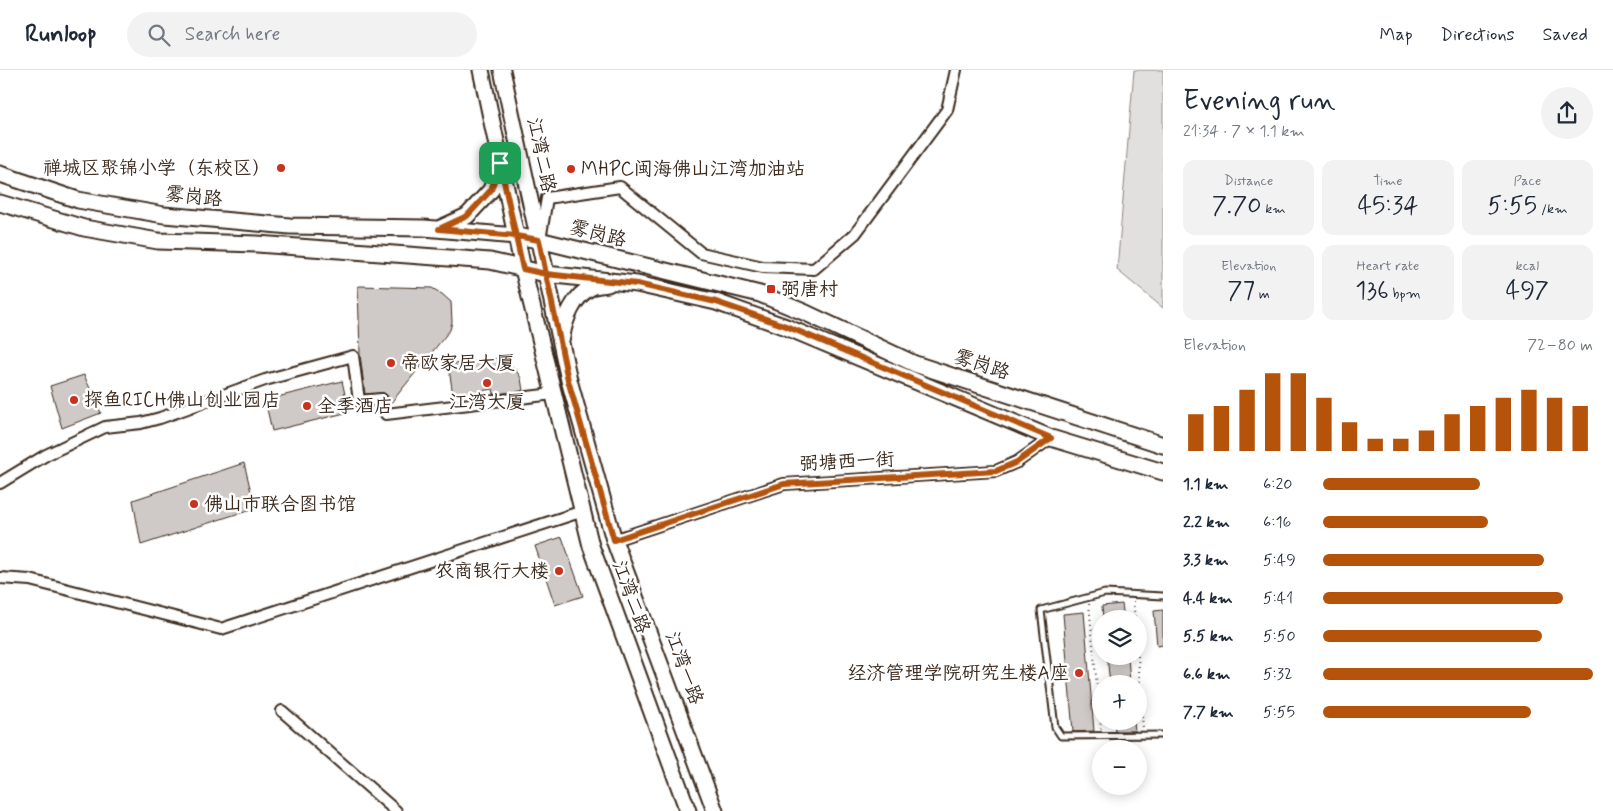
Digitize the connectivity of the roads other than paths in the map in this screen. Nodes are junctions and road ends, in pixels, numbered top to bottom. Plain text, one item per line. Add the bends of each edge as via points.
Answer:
1 (481, 70) edge
2 (502, 70) edge
3 (956, 70) edge
4 (500, 163) junction
5 (0, 174) edge
6 (0, 203) edge
7 (439, 229) junction
8 (516, 236) junction
9 (539, 240) junction
10 (523, 269) junction
11 (546, 274) junction
12 (617, 282) junction
13 (561, 346) junction
14 (553, 394) junction
15 (1051, 438) junction
16 (1163, 445) edge
17 (1163, 472) edge
18 (0, 483) edge
19 (583, 512) junction
20 (614, 540) junction
21 (0, 578) edge
22 (1163, 596) edge
23 (282, 711) dead end
24 (1163, 735) edge
25 (396, 811) edge
26 (688, 811) edge
27 (716, 811) edge

1 - 4 main road, 江湾二路
2 - 9 main road, 江湾二路
3 - 9 street via 947,110 855,234 814,269 763,268 701,254 620,187 547,198
4 - 7 main road via 491,190 467,216
4 - 8 main road, 江湾二路
5 - 7 main road, 雾岗路 via 78,200 164,215 290,226
6 - 10 main road, 雾岗路 via 84,228 158,241 257,244 490,261
7 - 8 main road, 雾岗路
8 - 9 main road, 雾岗路
8 - 10 main road, 江湾二路
9 - 11 main road, 江湾二路
9 - 16 main road, 雾岗路 via 760,294 915,364
10 - 11 main road, 雾岗路
10 - 14 main road, 江湾二路
11 - 12 main road, 雾岗路
11 - 13 main road, 江湾二路
12 - 13 main road via 591,287 574,302 564,323
12 - 15 main road, 雾岗路 via 716,302 786,326
13 - 20 main road, 江湾二路
14 - 18 street via 386,414 381,399 359,401 353,356 265,380 160,418 105,428 46,455
14 - 19 main road, 江湾二路
15 - 17 main road, 雾岗路
15 - 20 street, 弼塘西一街 via 1017,462 996,471 784,484
19 - 21 street via 221,629 30,580
19 - 26 main road, 江湾二路 via 591,546
20 - 27 main road, 江湾一路
22 - 24 lane via 1105,593 1041,610 1055,727 1061,736
23 - 25 street

